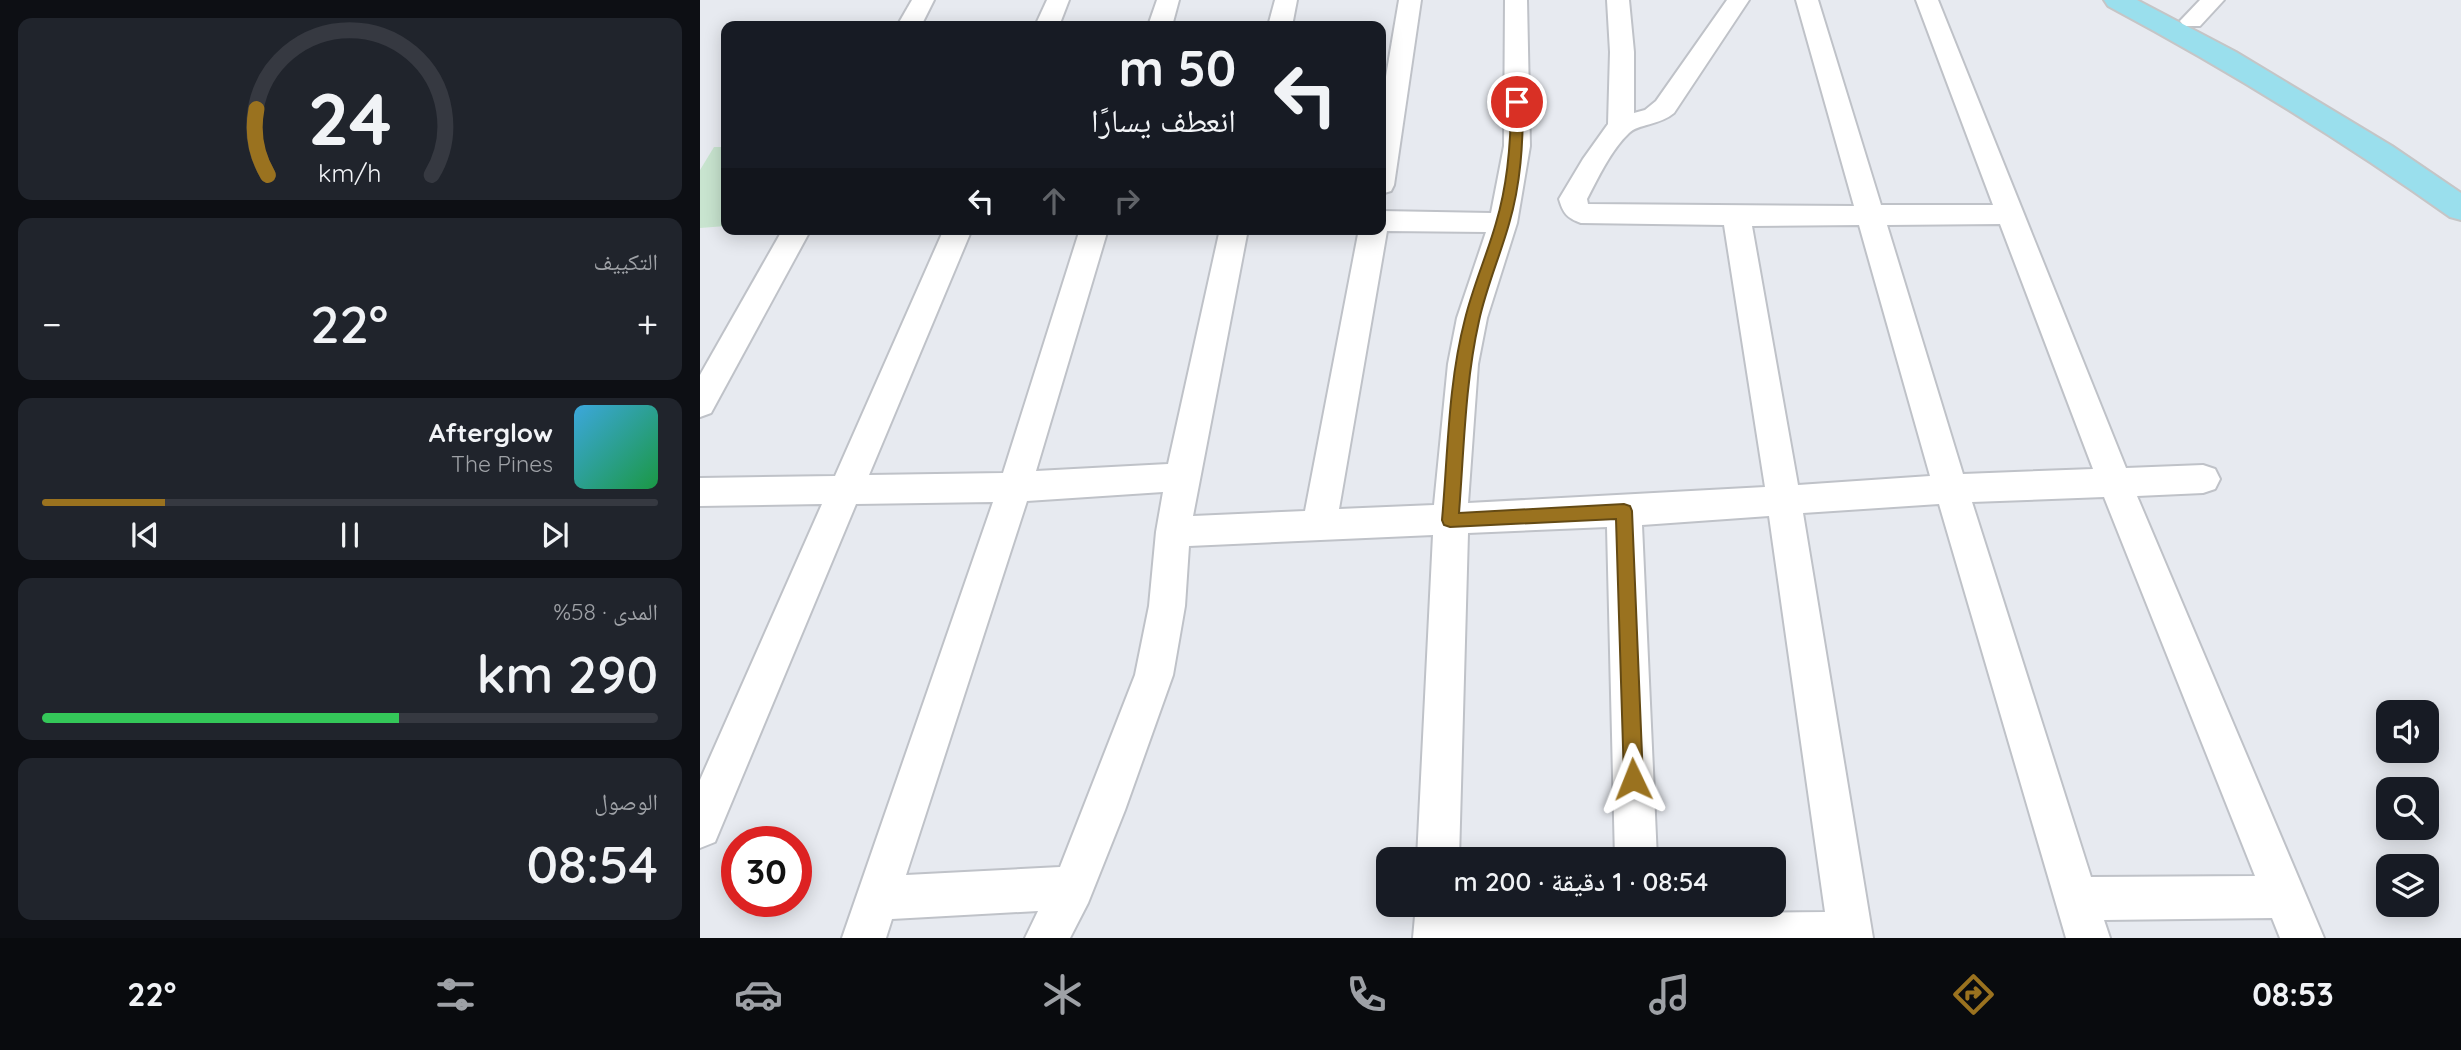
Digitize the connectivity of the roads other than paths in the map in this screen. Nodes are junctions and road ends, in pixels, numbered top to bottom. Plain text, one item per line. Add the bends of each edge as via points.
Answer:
1 (923, 0) edge
2 (1058, 0) edge
3 (1168, 0) edge
4 (1286, 0) edge
5 (1410, 0) edge
6 (1516, 0) edge
7 (1618, 0) edge
8 (1738, 0) edge
9 (1807, 0) edge
10 (1927, 0) edge
11 (2117, 0) edge
12 (2148, 0) edge
13 (2213, 0) edge
14 (2192, 20) junction
15 (912, 21) edge
16 (1049, 21) edge
17 (1162, 21) edge
18 (1281, 21) edge
19 (1621, 125) junction
20 (1386, 153) edge
21 (2461, 182) edge
22 (2461, 209) edge
23 (1871, 214) junction
24 (2010, 214) junction
25 (1736, 216) junction
26 (1386, 221) edge
27 (1503, 223) junction
28 (794, 235) edge
29 (955, 235) edge
30 (1092, 235) edge
31 (1233, 235) edge
32 (1373, 235) edge
33 (700, 404) edge
34 (1182, 477) junction
35 (2203, 479) dead end
36 (2114, 481) junction
37 (1015, 487) junction
38 (1951, 489) junction
39 (844, 491) junction
40 (700, 492) edge
41 (1784, 499) junction
42 (1624, 511) junction
43 (1450, 520) junction
44 (1319, 526) junction
45 (1173, 532) junction
46 (700, 827) edge
47 (1438, 847) edge
48 (1636, 847) edge
49 (1073, 888) junction
50 (2285, 897) junction
51 (877, 898) junction
52 (1436, 917) edge
53 (2082, 918) edge
54 (1626, 929) edge
55 (1851, 936) edge
56 (864, 938) edge
57 (1047, 938) edge
58 (1435, 938) edge
59 (2302, 938) edge

1 - 15 street
2 - 16 street
3 - 17 street
4 - 18 street
5 - 20 street
6 - 27 street via 1517,146
7 - 19 street
8 - 19 street via 1665,107 1654,116
9 - 23 street
10 - 24 street
11 - 22 main road via 2226,58 2381,153
12 - 14 main road
13 - 14 street
14 - 21 main road
19 - 25 street via 1573,198 1576,210
23 - 24 street
23 - 25 street
23 - 38 street
24 - 36 street
25 - 41 street
26 - 27 street
27 - 43 street via 1472,317 1463,364
28 - 33 street
29 - 39 street
30 - 37 street
31 - 34 street
32 - 44 street
34 - 37 street
34 - 45 street
35 - 36 street
36 - 38 street
36 - 50 street
37 - 39 street
37 - 51 street
38 - 41 street
38 - 53 street
39 - 40 street
39 - 46 street
41 - 42 street
41 - 55 street
42 - 43 street
42 - 48 street
43 - 44 street
43 - 47 street
44 - 45 street
45 - 49 street via 1167,606 1154,675
49 - 51 street
49 - 57 street
50 - 53 street
50 - 59 street
51 - 56 street
52 - 58 street
54 - 55 street
54 - 58 street

